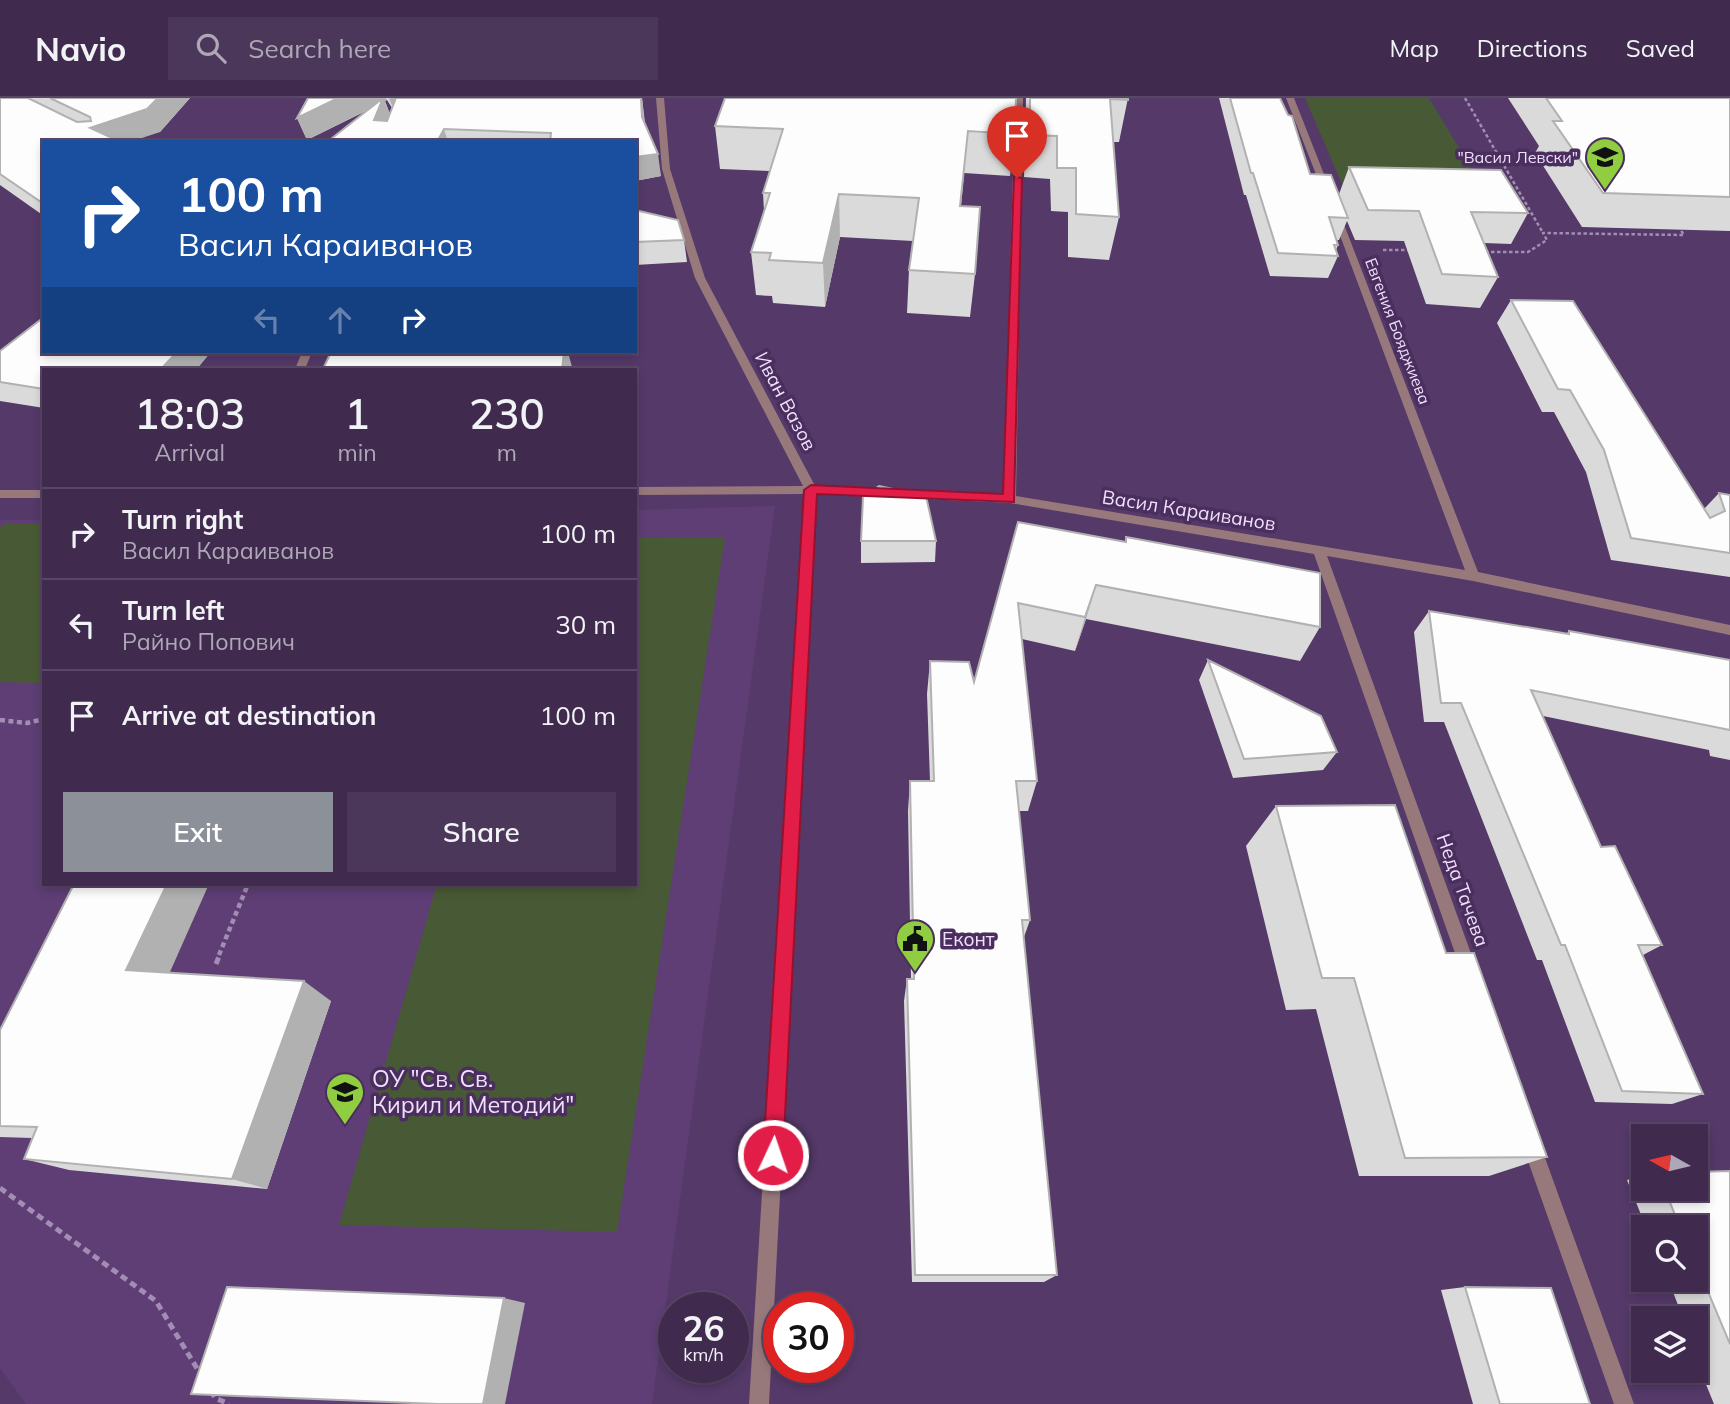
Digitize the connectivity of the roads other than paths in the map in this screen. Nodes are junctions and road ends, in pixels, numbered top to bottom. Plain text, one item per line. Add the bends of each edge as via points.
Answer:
1 (660, 98) edge
2 (1019, 98) edge
3 (1290, 98) edge
4 (811, 490) junction
5 (637, 491) edge
6 (0, 494) edge
7 (42, 494) edge
8 (1010, 499) junction
9 (1318, 549) junction
10 (1473, 576) junction
11 (1730, 629) edge
12 (1473, 983) edge
13 (1525, 1128) edge
14 (759, 1404) edge
15 (1624, 1404) edge

1 - 4 street, Иван Вазов via 666,169 700,278
2 - 8 street
3 - 10 street, Евгения Бояджиева
4 - 5 street, Васил Караиванов
4 - 8 street, Васил Караиванов
4 - 14 street
6 - 7 street
8 - 9 street, Васил Караиванов
9 - 10 street, Васил Караиванов
9 - 12 street, Неда Тачева
10 - 11 street, Васил Караиванов
13 - 15 street

